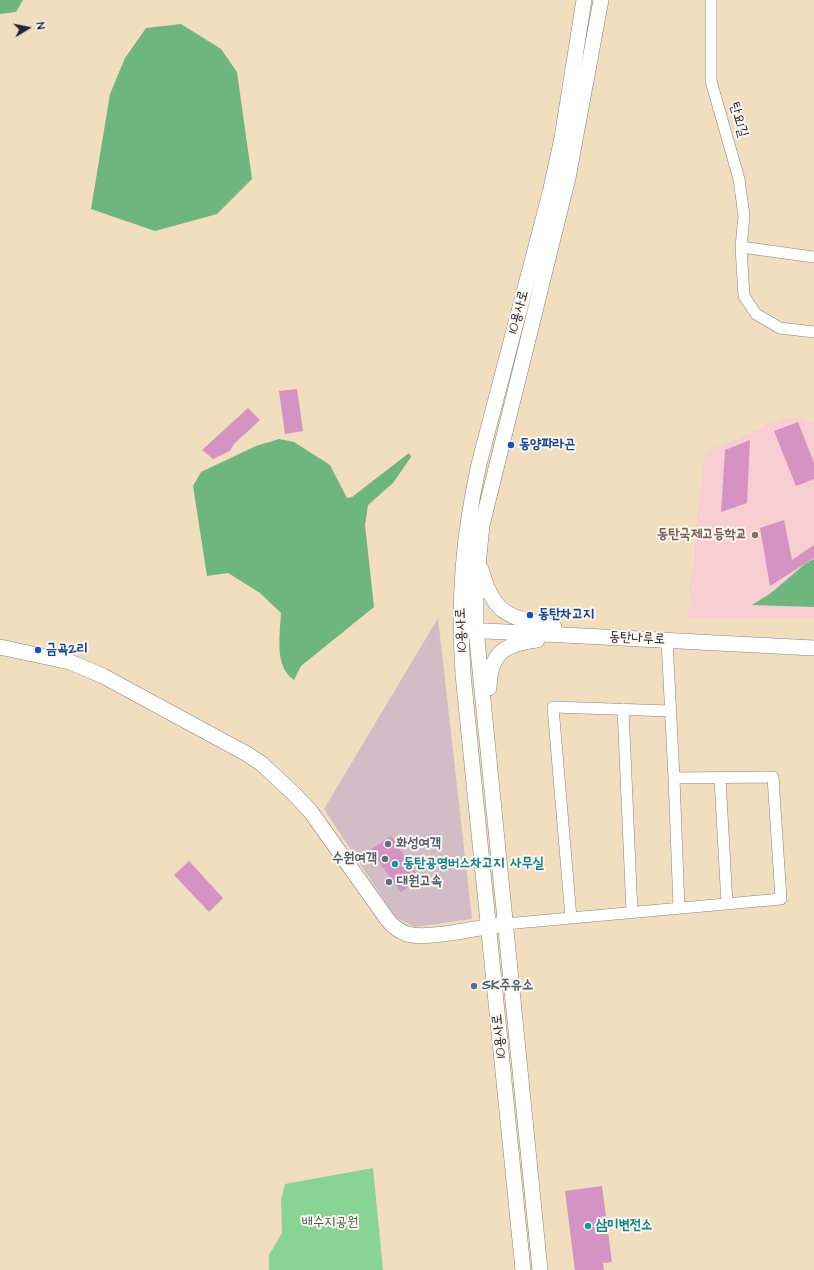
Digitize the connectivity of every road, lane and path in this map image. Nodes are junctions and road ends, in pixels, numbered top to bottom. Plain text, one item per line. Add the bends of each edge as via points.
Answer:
1 (584, 0) edge
2 (600, 0) edge
3 (711, 0) edge
4 (741, 246) junction
5 (814, 257) edge
6 (814, 332) edge
7 (479, 552) junction
8 (460, 629) junction
9 (476, 630) junction
10 (594, 636) junction
11 (667, 640) junction
12 (0, 648) edge
13 (814, 648) edge
14 (623, 709) junction
15 (670, 711) junction
16 (674, 778) junction
17 (720, 778) junction
18 (492, 785) junction
19 (727, 904) junction
20 (679, 908) junction
21 (632, 912) junction
22 (572, 918) junction
23 (505, 924) junction
24 (489, 926) junction
25 (524, 1270) edge
26 (540, 1270) edge

1 - 8 street, 10용사로 via 562,138 550,193 470,504 463,553
2 - 7 street, 10용사로 via 568,178 482,525
3 - 4 street, 탄요1길 via 711,80 739,179 744,216
4 - 5 street
4 - 6 street, 탄요1길 via 744,296 756,314 780,328
7 - 9 street, 10용사로
7 - 10 street via 481,568 490,594 495,603 507,614 518,619
8 - 9 street, 동탄나루로
8 - 24 street, 10용사로
9 - 10 street, 동탄나루로
9 - 18 street, 10용사로
10 - 11 street, 동탄나루로
10 - 18 street via 521,642 510,645 495,659 489,671 495,754
11 - 13 street, 동탄나루로
11 - 15 street
12 - 24 street via 80,665 248,754 285,785 311,812 387,919 400,930 412,935 425,935
14 - 15 street
14 - 21 street
14 - 22 street via 553,707
15 - 16 street
16 - 17 street
16 - 20 street
17 - 19 street
17 - 19 street via 773,777 780,891 780,899
18 - 23 street, 10용사로
19 - 20 street
20 - 21 street
21 - 22 street
22 - 23 street
23 - 24 street
23 - 26 street, 10용사로
24 - 25 street, 10용사로

